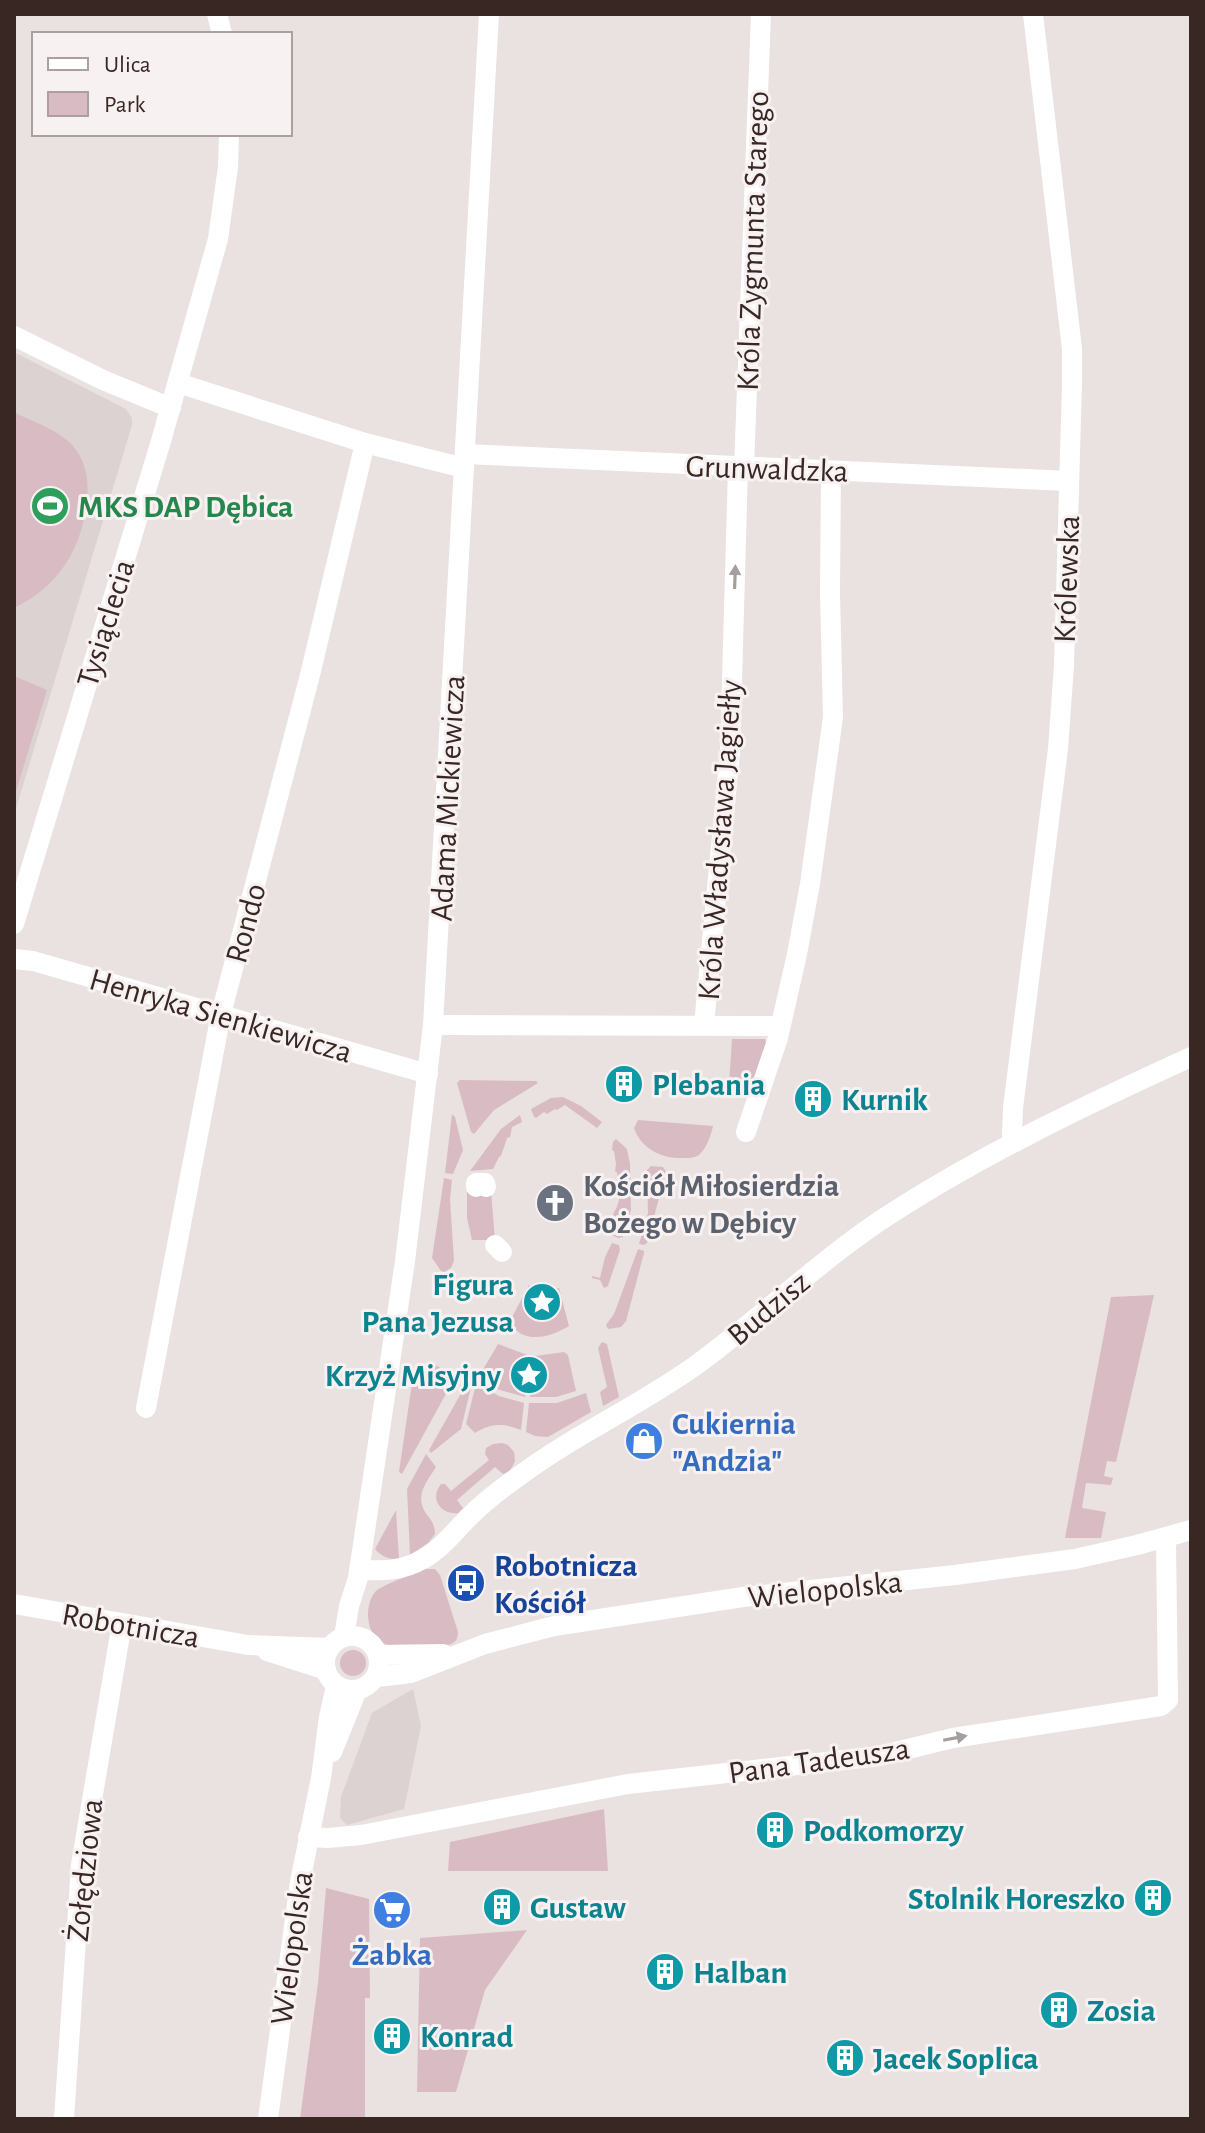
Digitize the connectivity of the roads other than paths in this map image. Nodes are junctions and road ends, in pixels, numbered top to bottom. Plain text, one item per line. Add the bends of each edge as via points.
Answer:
1 (489, 14) edge
2 (761, 14) edge
3 (1033, 14) edge
4 (229, 136) edge
5 (14, 336) edge
6 (178, 383) junction
7 (171, 408) junction
8 (365, 443) junction
9 (464, 461) junction
10 (741, 468) junction
11 (831, 471) junction
12 (1069, 481) junction
13 (733, 655) joint
14 (14, 924) edge
15 (14, 959) edge
16 (221, 1014) junction
17 (433, 1025) junction
18 (704, 1025) junction
19 (780, 1026) junction
20 (1191, 1057) edge
21 (428, 1074) junction
22 (746, 1132) dead end
23 (1015, 1142) junction
24 (146, 1408) dead end
25 (1191, 1530) edge
26 (1166, 1538) junction
27 (359, 1574) junction
28 (14, 1604) edge
29 (122, 1623) junction
30 (345, 1641) junction
31 (248, 1645) junction
32 (459, 1653) junction
33 (378, 1655) junction
34 (377, 1677) junction
35 (331, 1678) junction
36 (357, 1690) junction
37 (321, 1778) junction
38 (308, 1837) junction
39 (64, 2119) edge
40 (268, 2119) edge

1 - 9 street, Adama Mickiewicza
2 - 10 street, Króla Zygmunta Starego
3 - 12 street, Królewska via 1072,349
4 - 6 street, Tysiąclecia via 218,239
5 - 7 street
6 - 7 street, Tysiąclecia
6 - 8 street, Grunwaldzka
7 - 14 street, Tysiąclecia
8 - 9 street, Grunwaldzka
8 - 16 street, Rondo
9 - 10 street, Grunwaldzka
9 - 17 street, Adama Mickiewicza
10 - 11 street, Grunwaldzka
13 -> 10 street, Króla Zygmunta Starego
11 - 12 street, Grunwaldzka
11 - 19 street via 833,717 810,884
12 - 23 street, Królewska via 1058,749 1013,1108
13 - 18 street, Króla Władysława Jagiełły via 729,765
15 - 16 street, Henryka Sienkiewicza
16 - 21 street, Henryka Sienkiewicza
16 - 24 street, Rondo
17 - 18 street, Króla Władysława Jagiełły
17 - 21 street, Adama Mickiewicza
18 - 19 street, Króla Władysława Jagiełły
19 - 22 street
20 - 23 street, Budzisz
21 - 27 street, Adama Mickiewicza
23 - 27 street, Budzisz via 860,1233 696,1365 514,1479 422,1559 390,1571
25 - 26 street, Wielopolska
26 - 32 street, Wielopolska via 1075,1559 743,1597 554,1626
38 -> 26 street, Pana Tadeusza via 361,1835 628,1784 879,1756 953,1738 1161,1706 1168,1700
27 - 30 street, Adama Mickiewicza
28 - 29 street, Robotnicza
29 - 31 street, Robotnicza
29 - 39 street, Żołędziowa via 81,1860
30 - 31 street, Robotnicza
30 - 33 street via 371,1643
30 - 35 street via 325,1659
31 - 35 street, Robotnicza
32 - 33 street, Wielopolska
32 - 34 street, Wielopolska via 411,1673
33 - 34 street
34 - 36 street
35 - 36 street via 346,1690
35 - 37 street, Wielopolska
36 - 37 street, Wielopolska
37 - 38 street, Wielopolska
38 - 40 street, Wielopolska

